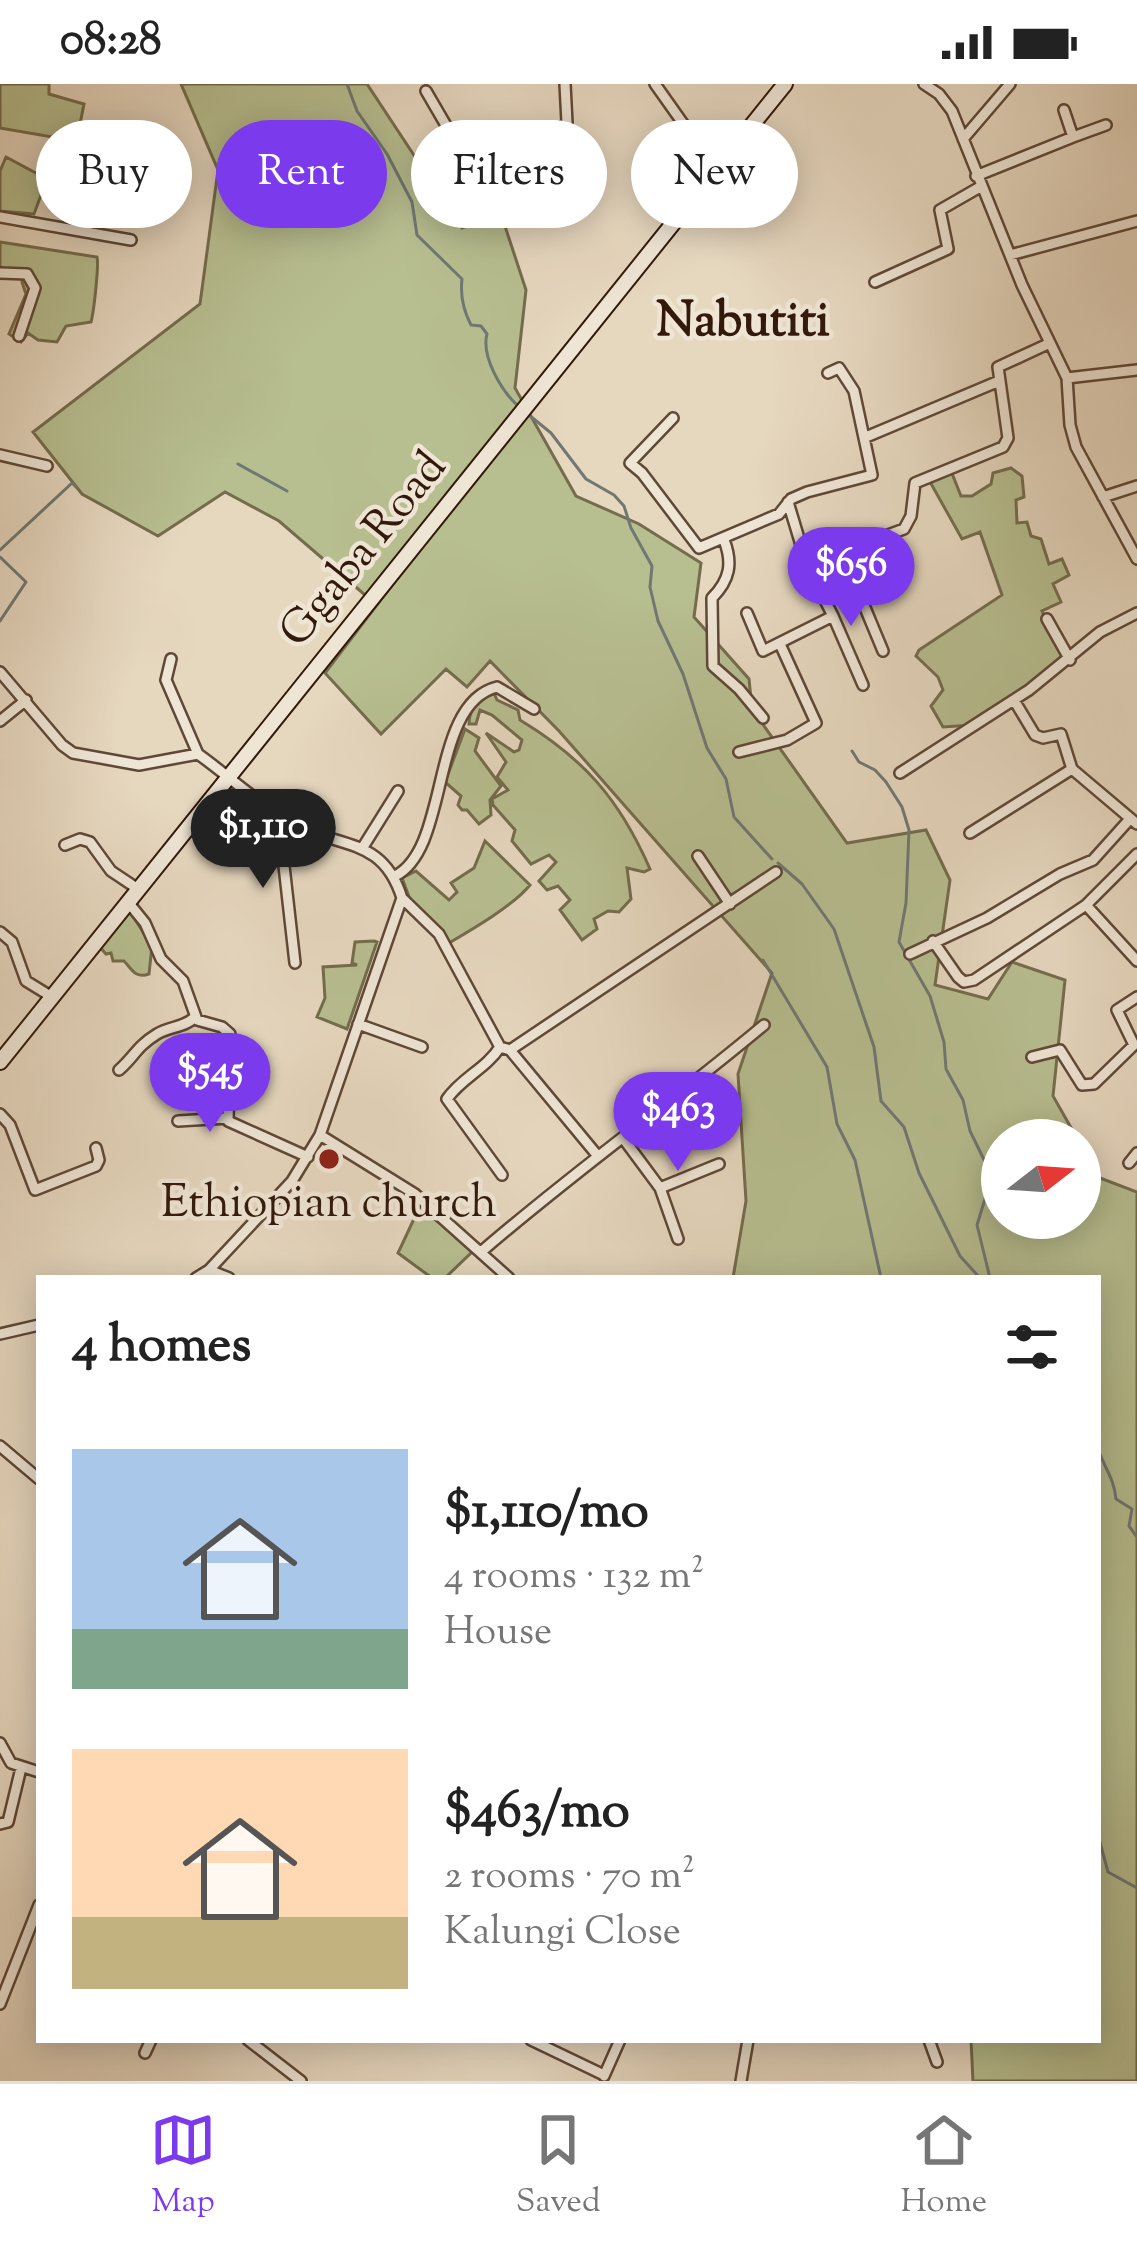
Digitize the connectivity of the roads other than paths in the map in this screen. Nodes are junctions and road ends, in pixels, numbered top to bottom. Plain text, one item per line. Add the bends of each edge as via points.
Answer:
1 (565, 84) edge
2 (670, 84) edge
3 (785, 84) edge
4 (924, 84) edge
5 (1010, 84) edge
6 (658, 89) edge
7 (426, 92) dead end
8 (1064, 110) dead end
9 (680, 120) edge
10 (756, 120) edge
11 (1106, 125) dead end
12 (1073, 137) junction
13 (963, 139) junction
14 (978, 182) junction
15 (0, 217) edge
16 (1137, 221) edge
17 (86, 228) edge
18 (670, 228) edge
19 (84, 231) junction
20 (131, 240) dead end
21 (1010, 255) junction
22 (0, 273) edge
23 (875, 282) dead end
24 (19, 336) dead end
25 (1050, 344) junction
26 (1137, 370) edge
27 (828, 373) dead end
28 (1067, 378) junction
29 (999, 381) junction
30 (673, 418) dead end
31 (866, 437) junction
32 (0, 455) edge
33 (47, 466) dead end
34 (1137, 486) edge
35 (1103, 497) junction
36 (788, 502) junction
37 (724, 540) junction
38 (841, 550) junction
39 (1137, 559) edge
40 (807, 565) junction
41 (747, 613) dead end
42 (1137, 614) edge
43 (833, 616) junction
44 (1047, 619) dead end
45 (780, 644) junction
46 (883, 651) dead end
47 (171, 659) dead end
48 (1070, 660) junction
49 (0, 672) edge
50 (863, 685) dead end
51 (26, 700) junction
52 (1014, 700) junction
53 (534, 709) dead end
54 (763, 718) dead end
55 (0, 721) edge
56 (739, 752) dead end
57 (198, 754) junction
58 (1072, 769) junction
59 (900, 773) dead end
60 (230, 778) junction
61 (398, 791) dead end
62 (286, 820) junction
63 (1133, 822) edge
64 (970, 833) dead end
65 (65, 845) dead end
66 (363, 847) junction
67 (1137, 854) edge
68 (698, 856) dead end
69 (776, 872) dead end
70 (395, 876) junction
71 (138, 889) junction
72 (402, 898) junction
73 (128, 902) junction
74 (730, 904) junction
75 (1086, 905) junction
76 (0, 932) edge
77 (933, 941) junction
78 (910, 954) dead end
79 (1137, 961) edge
80 (295, 963) dead end
81 (52, 997) junction
82 (1137, 997) edge
83 (199, 1020) junction
84 (358, 1024) junction
85 (764, 1025) dead end
86 (422, 1047) dead end
87 (505, 1048) junction
88 (3, 1050) edge
89 (1032, 1057) dead end
90 (119, 1070) dead end
91 (0, 1114) edge
92 (228, 1118) junction
93 (178, 1121) dead end
94 (320, 1135) junction
95 (623, 1138) junction
96 (95, 1148) dead end
97 (1137, 1153) edge
98 (597, 1155) junction
99 (308, 1157) junction
100 (719, 1163) dead end
101 (1129, 1163) dead end
102 (502, 1174) dead end
103 (660, 1188) junction
104 (678, 1239) dead end
105 (481, 1252) junction
106 (208, 1270) junction
107 (200, 1275) edge
108 (221, 1275) edge
109 (506, 1275) edge
110 (36, 1326) edge
111 (0, 1334) edge
112 (0, 1446) edge
113 (36, 1477) edge
114 (0, 1743) edge
115 (21, 1768) junction
116 (36, 1771) edge
117 (0, 1824) edge
118 (36, 1913) edge
119 (0, 1969) edge
120 (13, 1973) junction
121 (0, 2004) edge
122 (150, 2043) edge
123 (252, 2043) edge
124 (537, 2043) edge
125 (619, 2043) edge
126 (747, 2043) edge
127 (930, 2043) edge
128 (145, 2053) dead end
129 (938, 2062) dead end
130 (603, 2078) edge
131 (301, 2081) edge
132 (741, 2081) edge

1 - 7 street via 567,123 497,164 465,158
2 - 6 street
3 - 10 main road, Ggaba Road
4 - 13 street via 946,101
5 - 13 street
6 - 9 street
8 - 12 street
11 - 12 street
12 - 14 street
13 - 14 street
14 - 21 street
14 - 23 street via 941,208 948,249
15 - 19 street
16 - 21 street
17 - 19 street
18 - 60 main road, Ggaba Road
19 - 20 street
21 - 25 street
22 - 24 street via 22,273 34,283
25 - 28 street
25 - 29 street via 1001,364
26 - 28 street
27 - 31 street via 837,367 850,379
28 - 35 street via 1072,438
29 - 31 street
29 - 38 street via 1006,444 920,479 904,529
30 - 37 street via 630,463 699,548
31 - 36 street via 870,477
32 - 33 street
34 - 35 street
35 - 39 street
36 - 37 street
36 - 40 street
37 - 54 street via 731,564 712,598 712,666
38 - 40 street
38 - 46 street
40 - 43 street
41 - 45 street via 763,652
42 - 48 street via 1100,632
43 - 45 street
43 - 50 street
44 - 48 street
45 - 56 street via 816,723
47 - 57 street via 166,680
48 - 52 street
49 - 51 street
51 - 55 street
51 - 57 street via 62,746 81,756 139,765
52 - 58 street via 1035,735 1061,734
52 - 59 street
53 - 70 street via 497,687 475,700 453,734 415,855
57 - 60 street
58 - 63 street
58 - 64 street
60 - 62 street
60 - 71 main road, Ggaba Road
61 - 66 street
62 - 66 street
62 - 80 street
63 - 77 street via 1093,860
65 - 71 street via 90,842 111,871
66 - 70 street
67 - 75 street
68 - 74 street
69 - 74 street
70 - 72 street
71 - 73 main road, Ggaba Road
72 - 84 street
72 - 87 street via 439,934
73 - 81 main road, Ggaba Road
73 - 83 street via 183,981
74 - 87 street
75 - 77 street via 974,980 958,977
75 - 79 street
76 - 81 street via 26,981
77 - 78 street
81 - 88 main road, Ggaba Road
82 - 89 street via 1117,1010 1134,1046 1094,1084 1082,1085 1060,1050
83 - 90 street via 160,1032
83 - 92 street via 230,1034
84 - 86 street
84 - 94 street
85 - 95 street
87 - 98 street
87 - 102 street via 447,1099
91 - 96 street via 35,1190 96,1166
92 - 93 street
92 - 99 street
94 - 99 street
94 - 105 street via 394,1178
95 - 98 street
95 - 103 street
97 - 101 street
98 - 105 street
99 - 106 street
100 - 103 street
103 - 104 street
105 - 109 street
106 - 107 street
106 - 108 street
110 - 111 street
112 - 113 street
114 - 115 street
115 - 116 street
115 - 117 street via 8,1822
118 - 120 street
119 - 120 street
120 - 121 street
122 - 128 street
123 - 131 street
124 - 130 street
125 - 130 street
126 - 132 street
127 - 129 street

